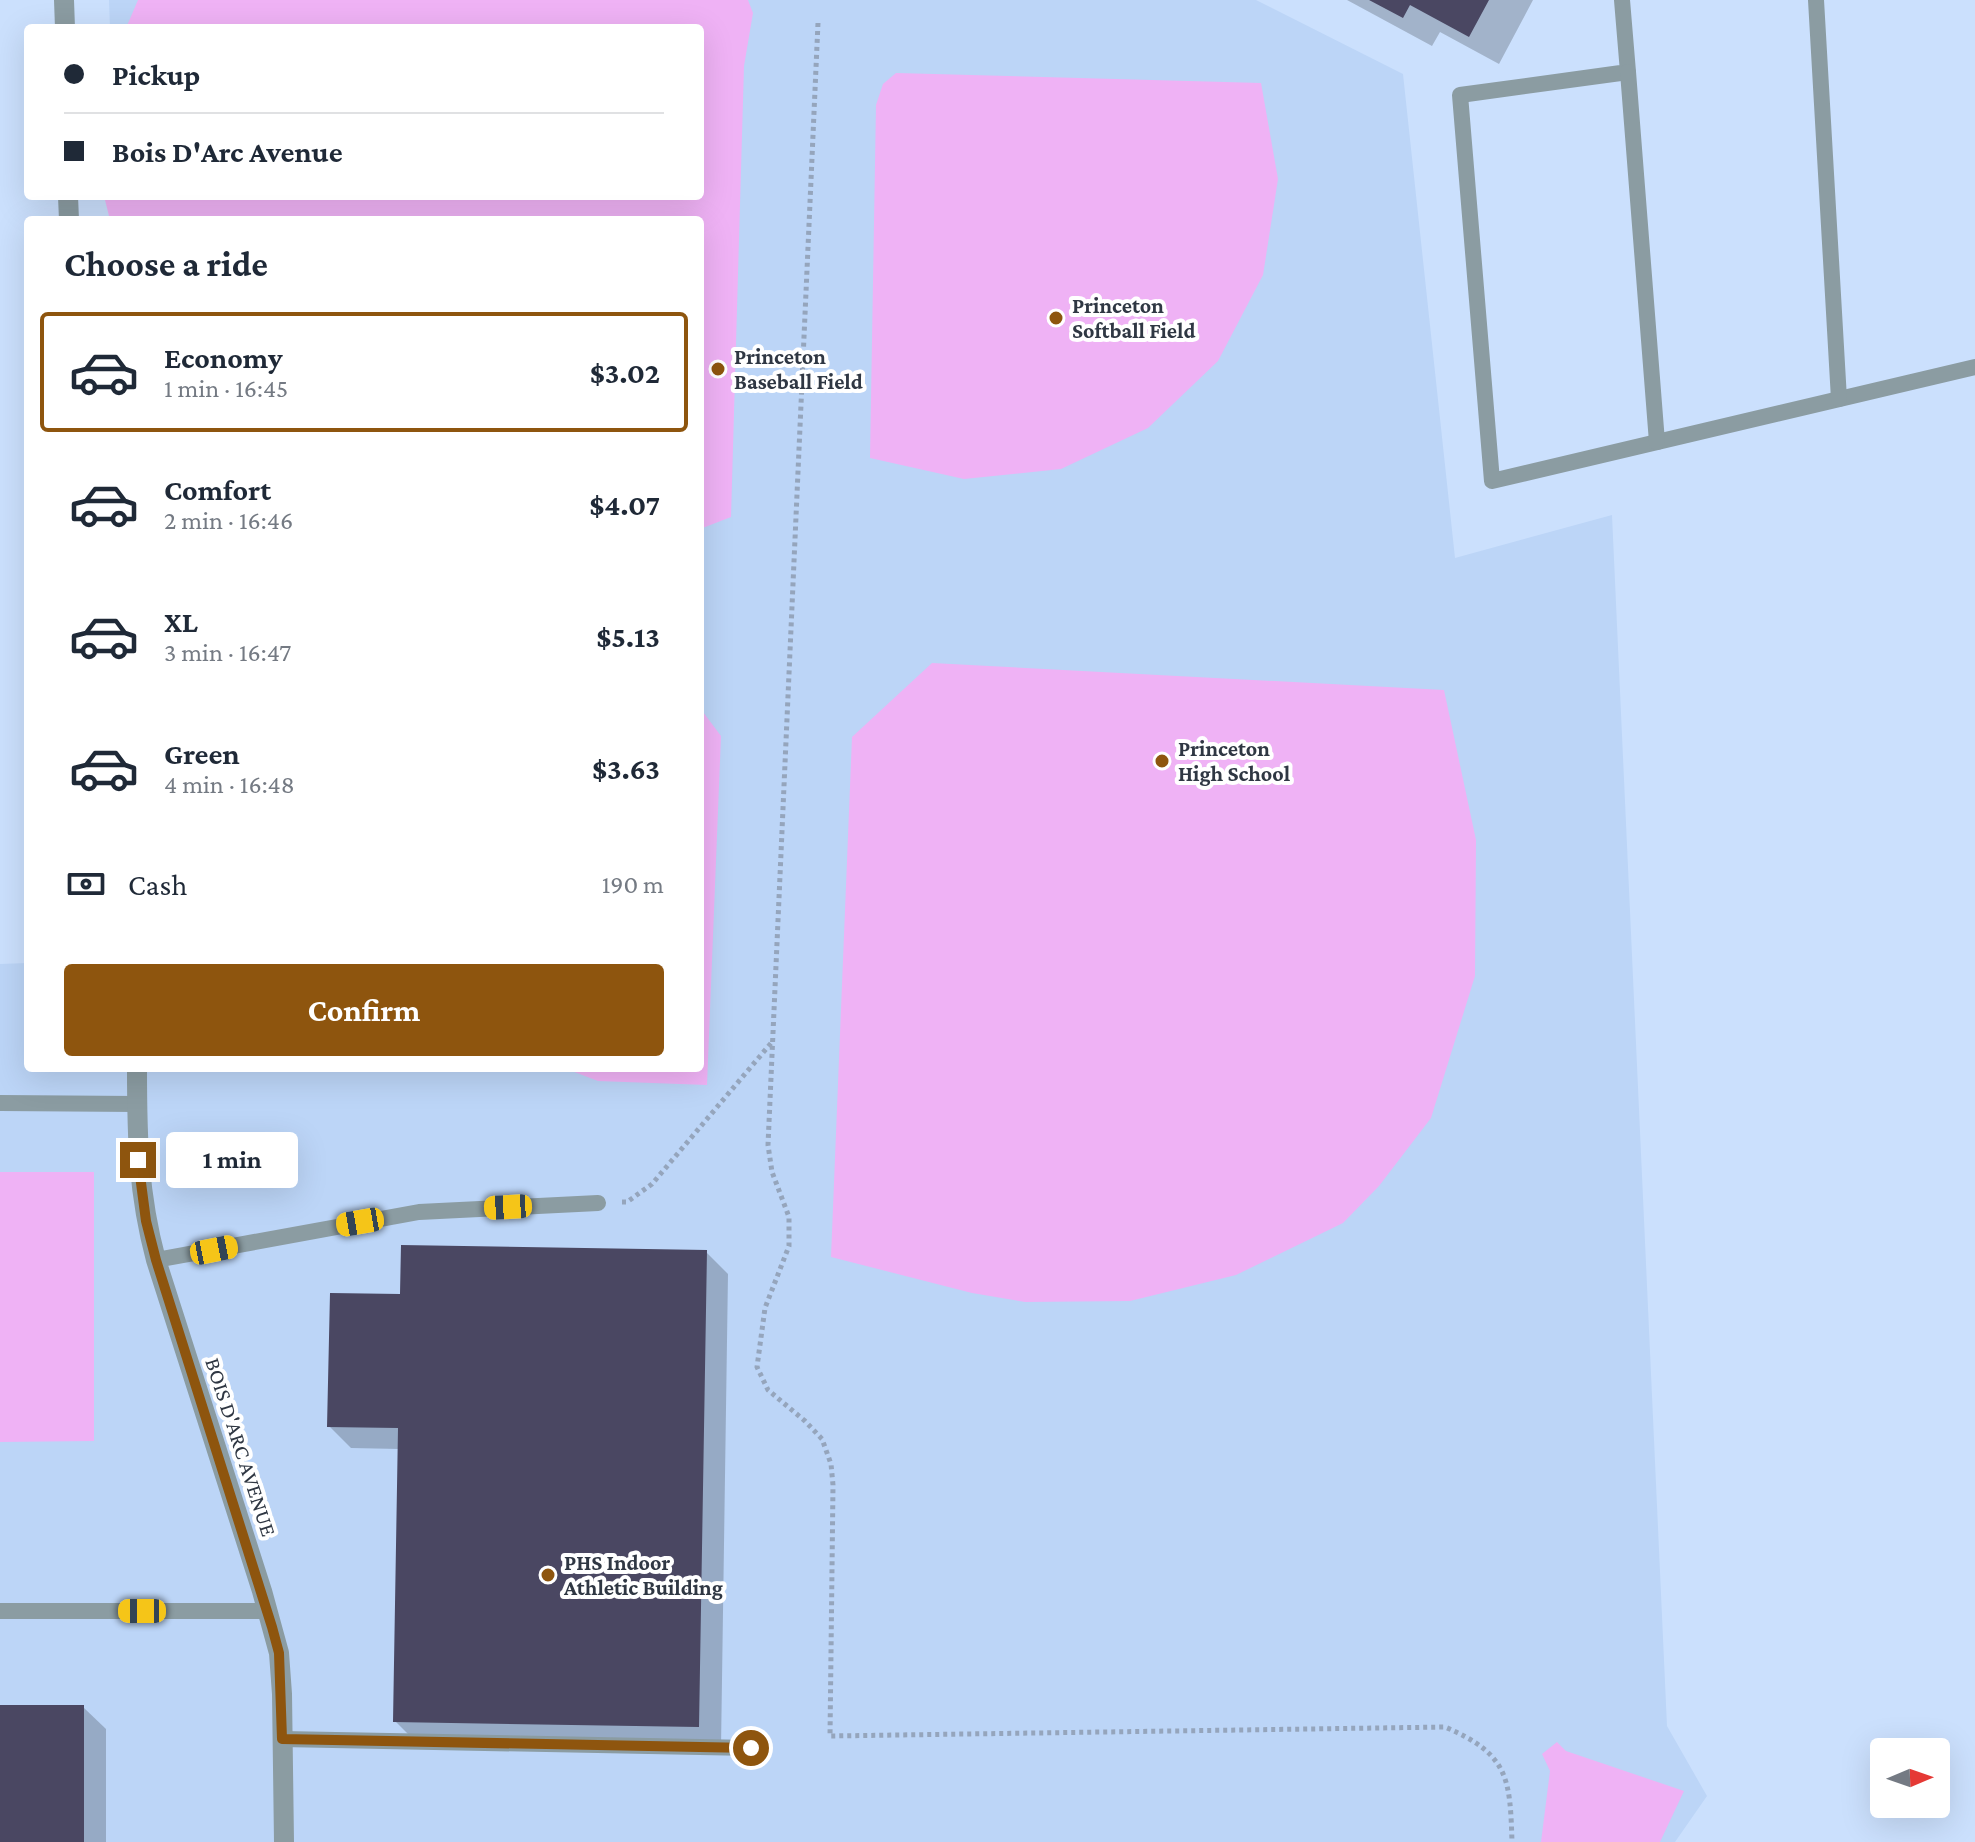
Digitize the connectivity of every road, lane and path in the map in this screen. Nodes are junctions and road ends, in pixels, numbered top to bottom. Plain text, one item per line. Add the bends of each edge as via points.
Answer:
1 (64, 0) edge
2 (1622, 0) edge
3 (1816, 0) edge
4 (818, 23) dead end
5 (65, 24) edge
6 (1628, 72) junction
7 (1975, 367) edge
8 (1839, 399) junction
9 (1657, 442) junction
10 (772, 1041) junction
11 (137, 1072) edge
12 (0, 1103) edge
13 (137, 1104) junction
14 (598, 1203) joint
15 (156, 1260) junction
16 (0, 1611) edge
17 (268, 1611) junction
18 (282, 1739) junction
19 (751, 1748) dead end
20 (284, 1842) edge
21 (1512, 1842) edge

1 - 5 street
2 - 6 lane
3 - 8 lane
4 - 10 path
6 - 9 lane
6 - 9 lane via 1460,95 1492,481
7 - 8 lane
8 - 9 lane
10 - 14 path via 652,1184 627,1202
10 - 21 path via 768,1145 789,1217 789,1246 765,1308 757,1367 768,1390 822,1439 831,1464 830,1736 1445,1727 1492,1755 1506,1774
11 - 13 street, BOIS D'ARC AVENUE
12 - 13 lane
13 - 15 street, BOIS D'ARC AVENUE via 139,1178
14 - 15 lane via 419,1212
15 - 17 street, BOIS D'ARC AVENUE
16 - 17 lane
17 - 18 street, BOIS D'ARC AVENUE via 279,1653
18 - 19 lane
18 - 20 street, BOIS D'ARC AVENUE

